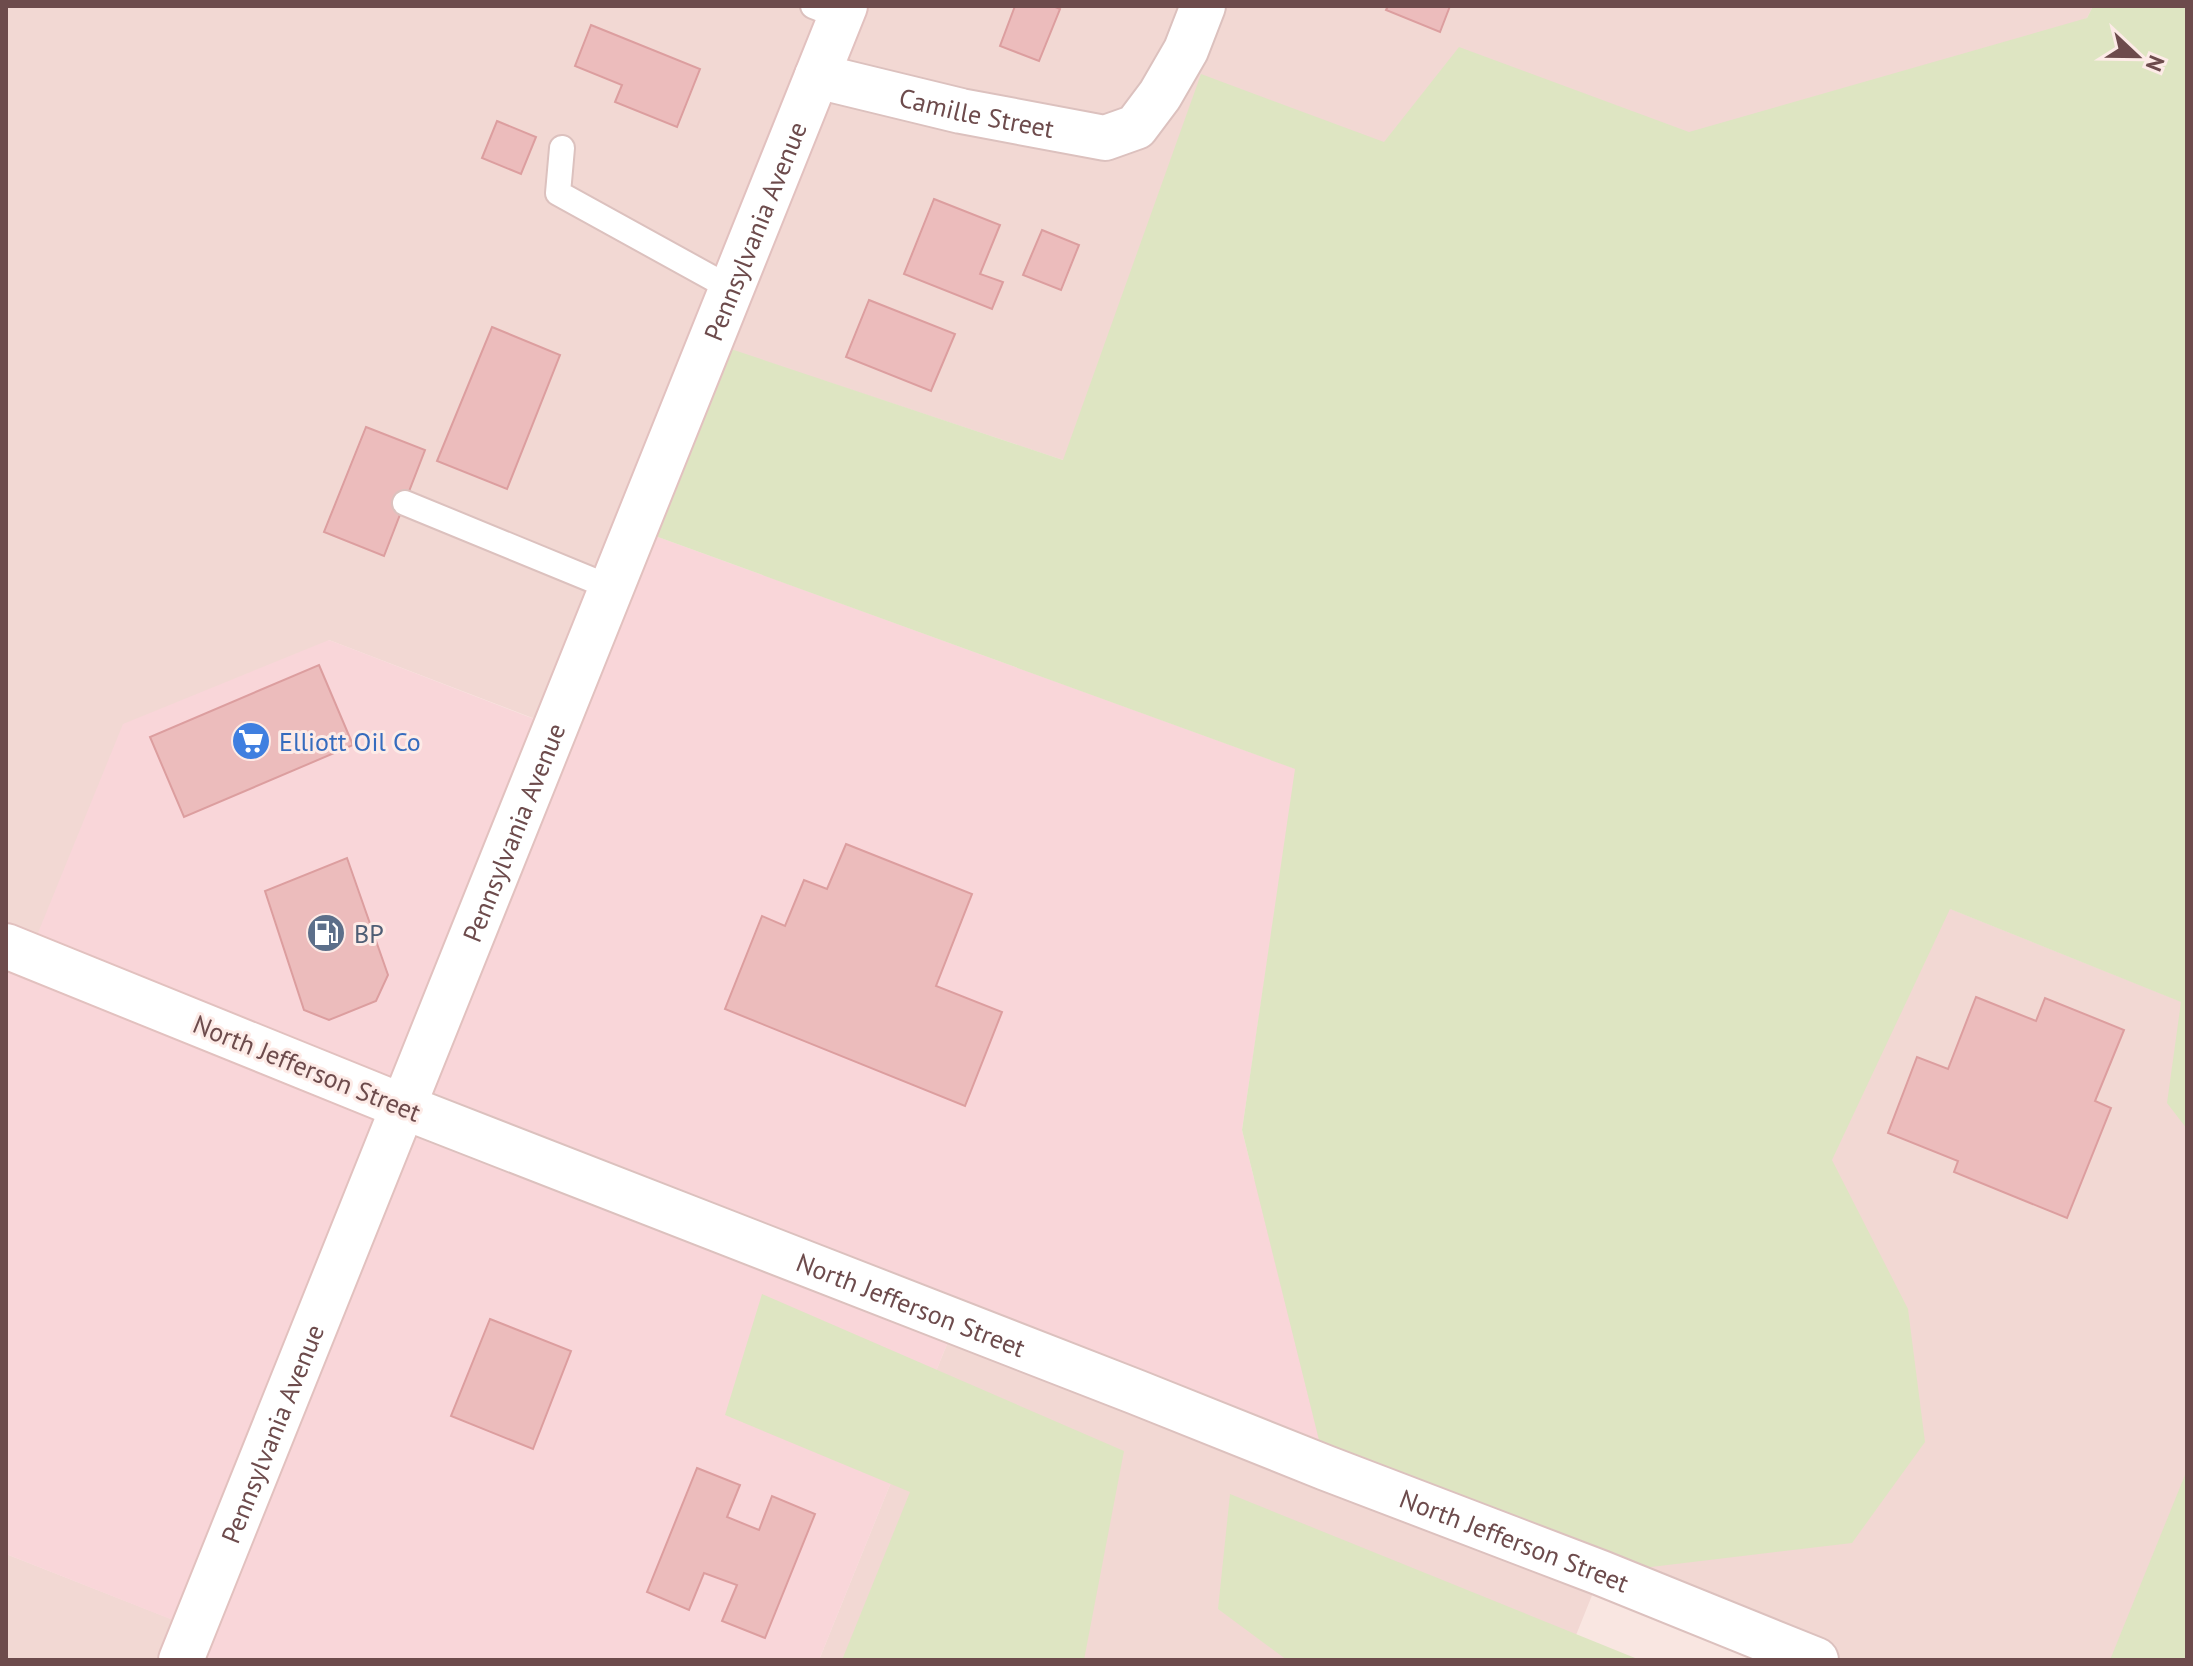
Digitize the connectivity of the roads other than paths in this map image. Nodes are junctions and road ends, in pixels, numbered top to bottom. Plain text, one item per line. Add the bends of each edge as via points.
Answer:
1 (1203, 6) edge
2 (833, 10) edge
3 (817, 76) junction
4 (562, 148) dead end
5 (732, 289) junction
6 (405, 503) dead end
7 (612, 588) junction
8 (6, 946) edge
9 (404, 1107) junction
10 (181, 1660) edge
11 (1816, 1660) edge

1 - 3 main road, Camille Street via 1160,95 1136,127 1105,138
2 - 3 main road, Pennsylvania Avenue
3 - 5 main road, Pennsylvania Avenue
4 - 5 lane via 558,193
5 - 7 main road, Pennsylvania Avenue
6 - 7 lane
7 - 9 main road, Pennsylvania Avenue
8 - 9 main road, North Jefferson Street
9 - 10 main road, Pennsylvania Avenue
9 - 11 main road, North Jefferson Street

